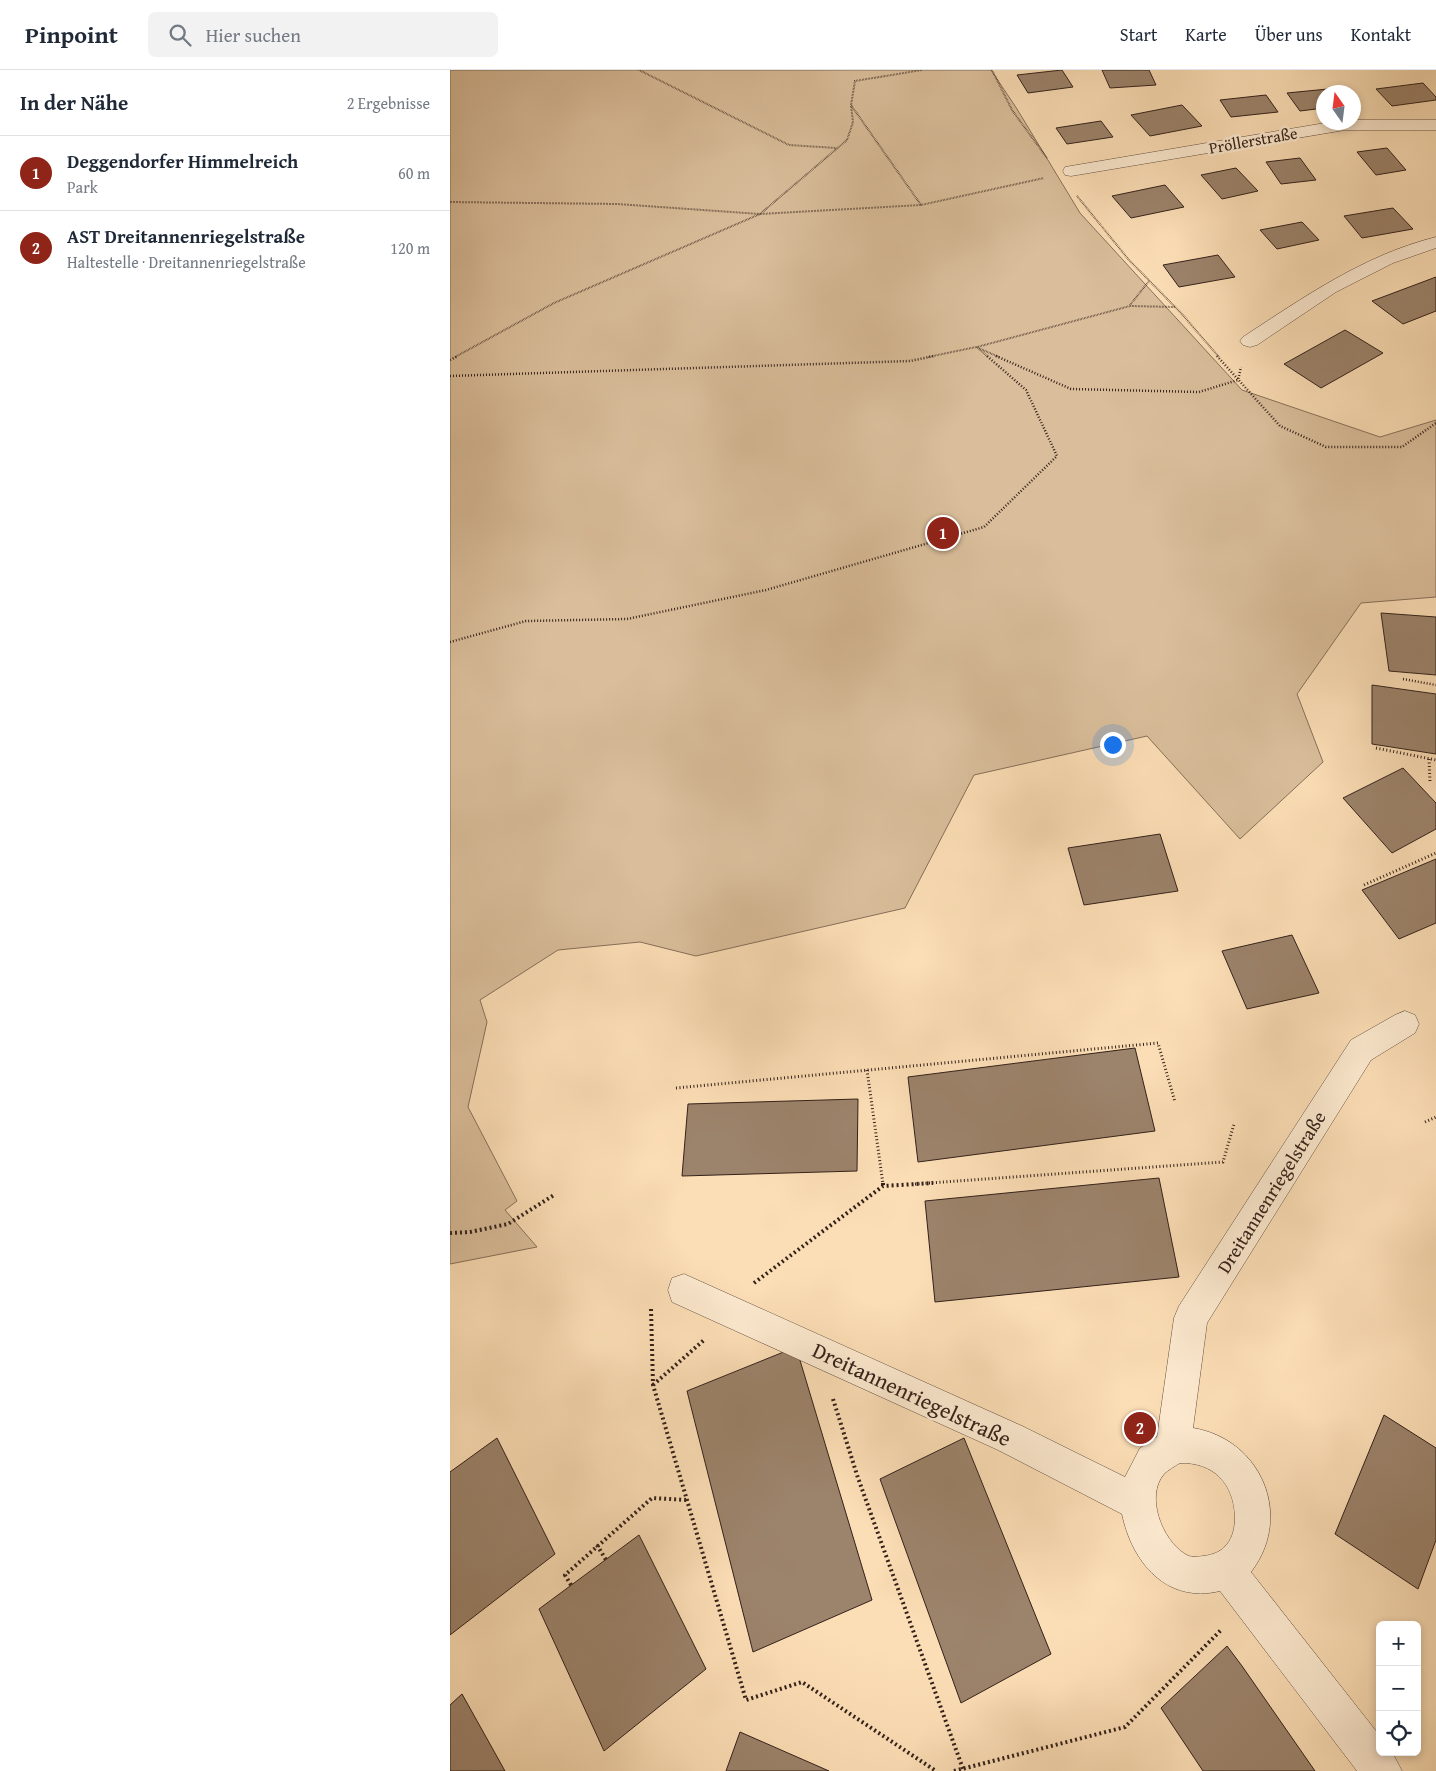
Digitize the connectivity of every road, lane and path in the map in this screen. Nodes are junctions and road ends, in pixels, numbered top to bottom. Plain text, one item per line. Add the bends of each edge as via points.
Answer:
1 (639, 70) edge
2 (922, 70) edge
3 (992, 70) edge
4 (851, 105) junction
5 (1436, 125) edge
6 (836, 148) junction
7 (1066, 173) junction
8 (450, 202) edge
9 (921, 205) junction
10 (760, 214) junction
11 (1436, 242) edge
12 (1149, 281) junction
13 (1130, 306) junction
14 (1175, 307) junction
15 (1250, 341) joint
16 (976, 347) junction
17 (450, 360) edge
18 (450, 376) edge
19 (1238, 380) junction
20 (1436, 423) edge
21 (450, 642) edge
22 (1403, 679) dead end
23 (1436, 685) edge
24 (1376, 748) dead end
25 (1429, 759) junction
26 (1436, 760) edge
27 (1430, 782) dead end
28 (1436, 854) edge
29 (1364, 885) dead end
30 (1404, 1024) dead end
31 (867, 1070) junction
32 (676, 1088) dead end
33 (1175, 1102) dead end
34 (1436, 1117) edge
35 (1425, 1122) dead end
36 (1234, 1124) dead end
37 (883, 1186) junction
38 (554, 1195) dead end
39 (450, 1234) edge
40 (684, 1290) dead end
41 (651, 1305) dead end
42 (728, 1310) junction
43 (818, 1351) junction
44 (653, 1384) junction
45 (1174, 1447) junction
46 (687, 1500) junction
47 (1137, 1502) junction
48 (598, 1545) junction
49 (606, 1560) dead end
50 (1227, 1570) junction
51 (571, 1585) dead end
52 (1250, 1601) junction
53 (963, 1768) junction
54 (936, 1771) edge
55 (954, 1771) edge
56 (1382, 1771) edge

1 - 6 path via 789,146
2 - 4 path via 855,81
3 - 7 path via 1012,110
4 - 6 path via 853,122 847,140
4 - 9 path
5 - 7 street, Pröllerstraße via 1345,125
6 - 10 path
7 - 9 path
7 - 12 path via 1128,260
8 - 10 path via 617,204
9 - 10 path
10 - 17 path via 554,303
11 - 15 street via 1387,259 1330,288
12 - 13 path
12 - 14 path
13 - 14 path
13 - 16 path
14 - 19 path
15 - 19 path
16 - 18 path via 910,362
16 - 19 path via 1071,389 1199,392
16 - 21 path via 1026,390 1058,456 984,527 747,594 627,619 526,621
19 - 20 path via 1280,426 1326,447 1402,447
22 - 23 path
24 - 25 path
25 - 26 path
25 - 27 path
28 - 29 path
30 - 45 street, Dreitannenriegelstraße via 1362,1050 1191,1318
31 - 32 path
31 - 33 path via 1158,1043
31 - 37 path
34 - 35 path
36 - 37 path via 1223,1162
37 - 42 path
38 - 39 path via 508,1224
40 - 42 street, Dreitannenriegelstraße
41 - 44 path
42 - 43 street, Dreitannenriegelstraße
42 - 44 path
43 - 47 street, Dreitannenriegelstraße via 1010,1438
43 - 53 path via 858,1478
44 - 46 path
45 - 47 street via 1159,1455 1148,1468 1140,1483
45 - 50 street via 1192,1445 1211,1450 1228,1461 1242,1477 1251,1496 1254,1518 1251,1539 1241,1557
46 - 48 path via 652,1498
46 - 54 path via 746,1700 802,1682
47 - 50 street via 1147,1540 1174,1569 1192,1576 1210,1576
48 - 49 path
48 - 51 path via 565,1574
50 - 52 street
52 - 53 path via 1125,1727
52 - 56 street
53 - 55 path

